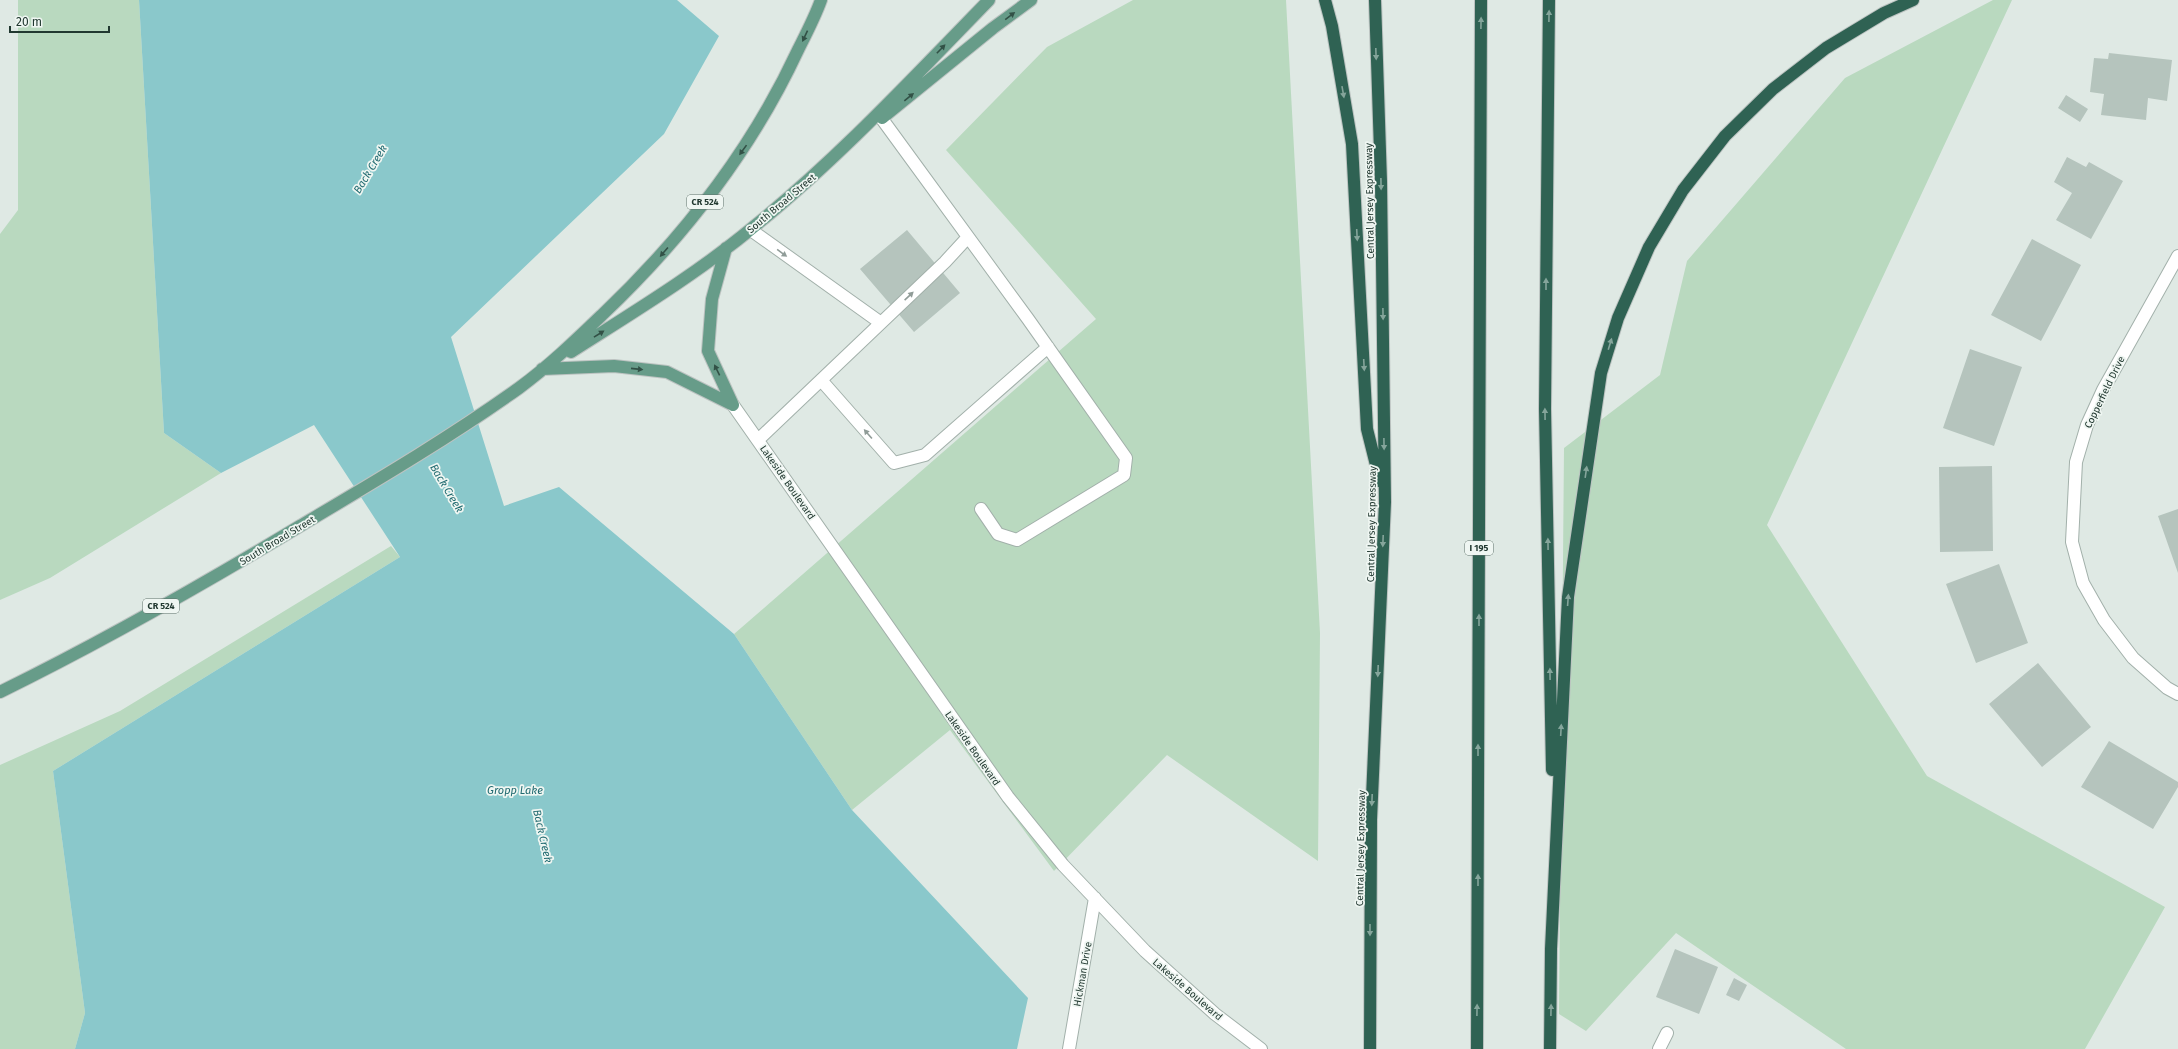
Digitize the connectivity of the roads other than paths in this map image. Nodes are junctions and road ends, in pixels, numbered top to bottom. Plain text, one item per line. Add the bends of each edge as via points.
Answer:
1 (821, 0) edge
2 (989, 0) edge
3 (1031, 0) edge
4 (1325, 0) edge
5 (1375, 0) edge
6 (1481, 0) edge
7 (1549, 0) edge
8 (1913, 0) edge
9 (882, 119) junction
10 (835, 157) junction
11 (750, 230) junction
12 (968, 236) junction
13 (726, 248) junction
14 (2178, 257) edge
15 (881, 323) junction
16 (1048, 347) junction
17 (542, 369) junction
18 (820, 380) junction
19 (734, 405) junction
20 (758, 440) junction
21 (1385, 502) junction
22 (981, 509) dead end
23 (0, 692) edge
24 (2178, 694) edge
25 (1554, 881) junction
26 (1095, 898) junction
27 (1667, 1033) dead end
28 (1069, 1049) edge
29 (1261, 1049) edge
30 (1370, 1049) edge
31 (1477, 1049) edge
32 (1550, 1049) edge
33 (1659, 1049) edge

1 -> 17 main road, South Broad Street / CR 524 via 785,78 747,144 694,218 644,275
10 -> 2 main road, South Broad Street / CR 524
9 -> 3 main road
4 -> 21 highway via 1332,26 1352,144 1367,429
5 -> 21 highway, Central Jersey Expressway via 1381,181
31 -> 6 highway, I 195
25 -> 7 highway via 1545,409
25 -> 8 highway via 1568,597 1601,373 1618,318 1649,247 1683,190 1725,136 1773,89 1826,48 1884,13
9 - 10 main road
9 - 12 street
10 - 11 main road, South Broad Street / CR 524
11 - 13 main road, South Broad Street / CR 524
11 -> 15 street
15 -> 12 street via 945,262
12 - 16 street
17 -> 13 main road, South Broad Street / CR 524 via 660,295
19 -> 13 main road via 708,351 712,299
14 - 24 street, Copperfield Drive via 2103,390 2087,425 2076,462 2072,542 2083,583 2104,620 2133,658 2167,688
15 - 18 street
16 -> 18 street via 925,455 894,463
16 - 22 street via 1126,458 1124,475 1017,540 998,534
17 -> 19 main road via 614,366 667,372
17 - 23 main road, South Broad Street / CR 524 via 436,444 247,558 58,664
18 - 20 street
19 - 20 street, Lakeside Boulevard
20 - 26 street, Lakeside Boulevard via 1008,798 1063,865
21 -> 30 highway, Central Jersey Expressway via 1371,820
32 -> 25 highway
26 - 28 street, Hickman Drive
26 - 29 street, Lakeside Boulevard via 1151,956 1215,1014
27 - 33 street

